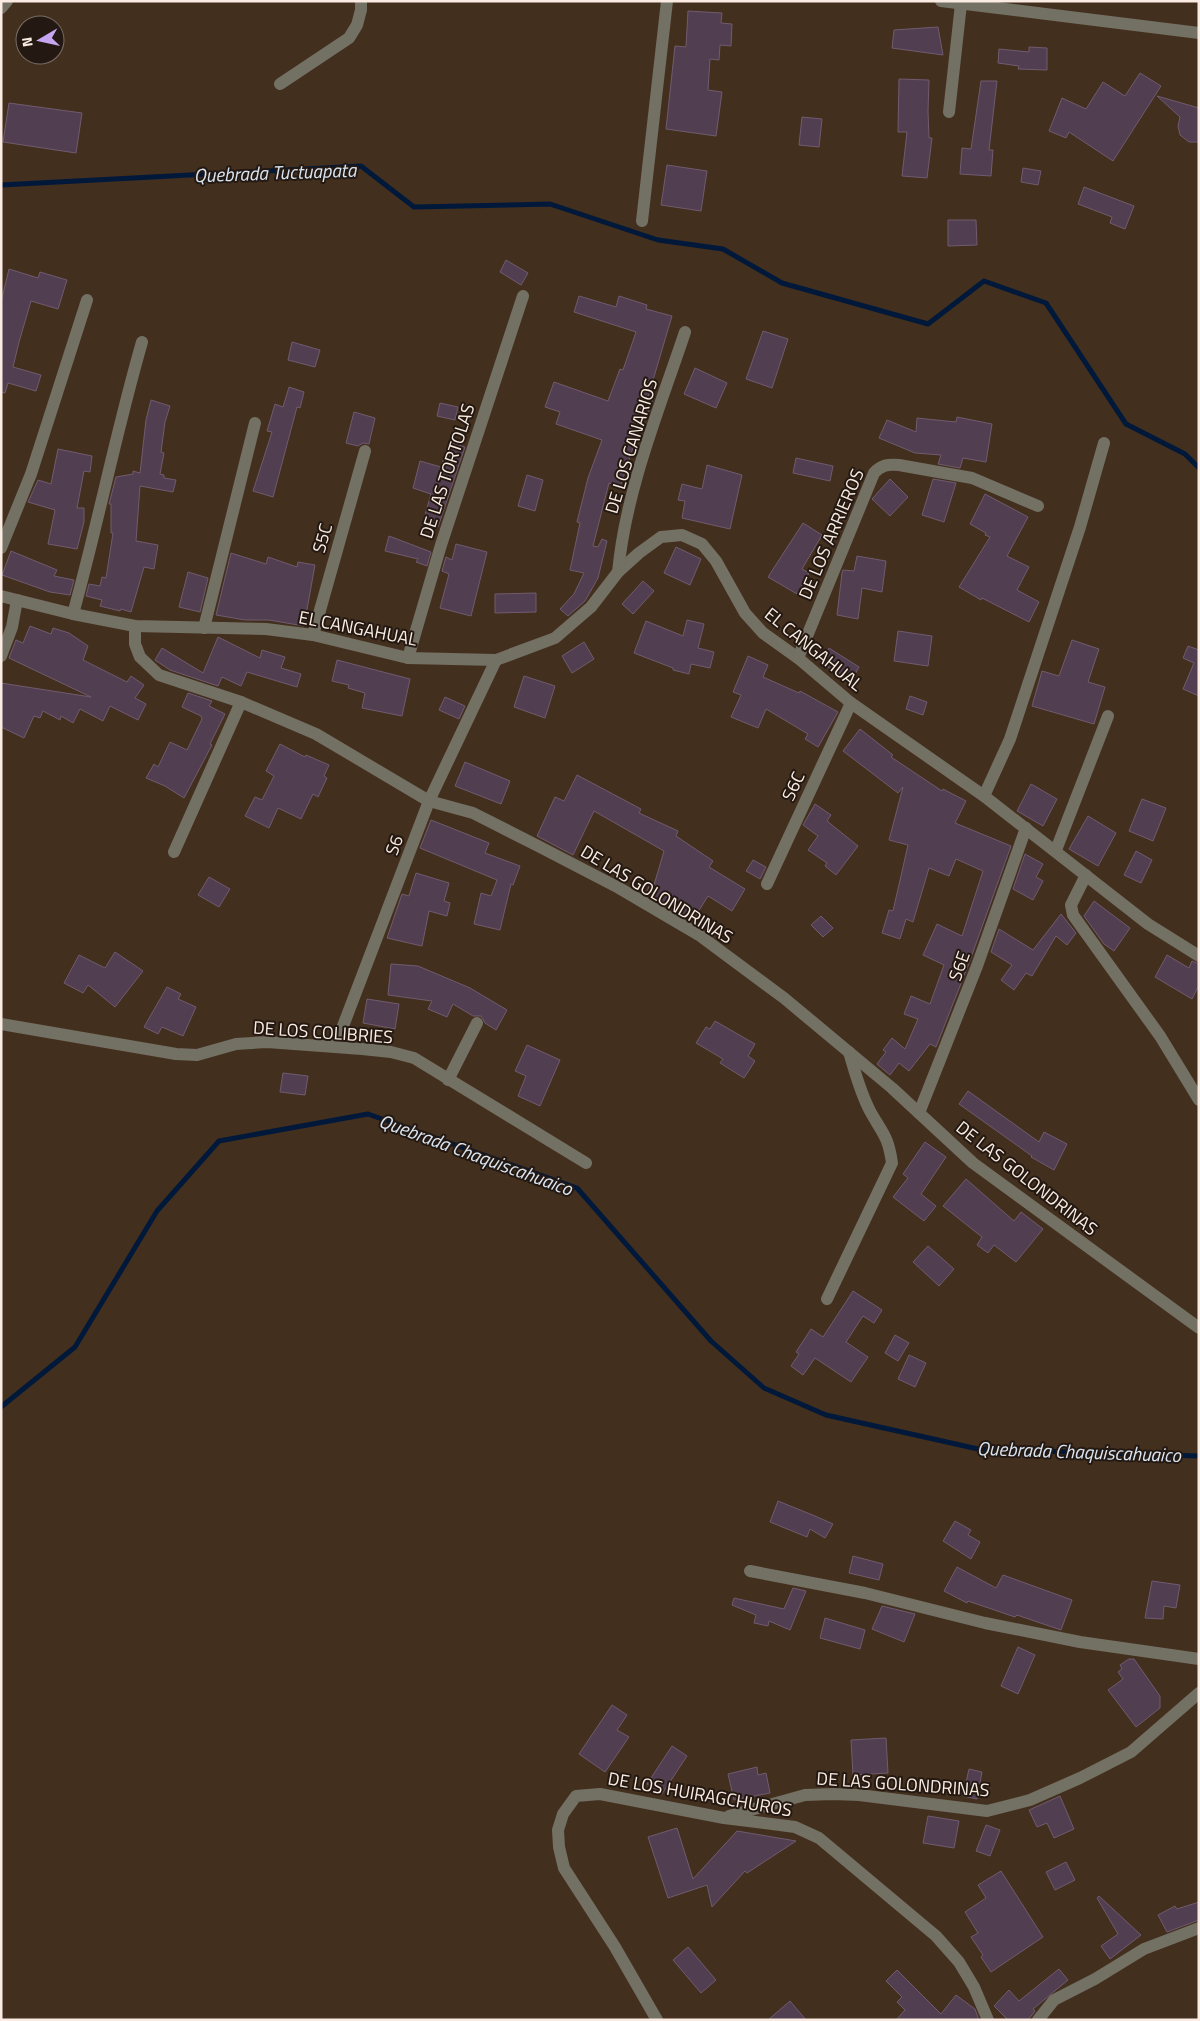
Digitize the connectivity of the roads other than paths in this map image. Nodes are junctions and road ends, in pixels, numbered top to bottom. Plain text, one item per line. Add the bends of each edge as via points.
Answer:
1 (7, 1) edge
2 (361, 1) edge
3 (667, 1) edge
4 (941, 1) edge
5 (961, 4) junction
6 (1, 8) edge
7 (1199, 33) edge
8 (280, 84) dead end
9 (949, 112) dead end
10 (642, 221) dead end
11 (523, 296) dead end
12 (87, 300) dead end
13 (685, 332) dead end
14 (142, 342) dead end
15 (255, 423) dead end
16 (1104, 443) dead end
17 (365, 451) dead end
18 (1038, 506) dead end
19 (1, 548) edge
20 (618, 572) junction
21 (1, 596) edge
22 (17, 600) junction
23 (74, 614) junction
24 (135, 626) junction
25 (204, 628) junction
26 (313, 635) junction
27 (1, 656) edge
28 (408, 658) junction
29 (798, 658) junction
30 (496, 660) junction
31 (241, 702) junction
32 (851, 702) junction
33 (1108, 716) dead end
34 (984, 796) junction
35 (429, 801) junction
36 (1026, 828) junction
37 (1056, 850) junction
38 (174, 852) dead end
39 (1086, 876) junction
40 (767, 884) dead end
41 (1199, 956) edge
42 (477, 1023) dead end
43 (1, 1024) edge
44 (335, 1047) junction
45 (849, 1052) junction
46 (448, 1080) junction
47 (1199, 1100) edge
48 (919, 1113) junction
49 (586, 1163) dead end
50 (827, 1299) dead end
51 (1199, 1328) edge
52 (750, 1571) dead end
53 (1199, 1660) edge
54 (1199, 1693) edge
55 (724, 1818) junction
56 (1199, 1928) edge
57 (657, 2020) edge
58 (988, 2020) edge
59 (1038, 2020) edge

1 - 6 street
2 - 8 street via 357,25 349,38
3 - 10 street
4 - 5 street
5 - 7 street
5 - 9 street
11 - 28 street, DE LAS TORTOLAS via 456,498
12 - 19 street via 31,474
13 - 20 street, DE LOS CANARIOS via 631,499
14 - 23 street via 121,413
15 - 25 street
16 - 34 street via 1080,527 1010,739
17 - 26 street, S5C
18 - 29 street, DE LOS ARRIEROS via 972,478 899,465 879,467
20 - 29 street, EL CANGAHUAL via 661,537 682,535 702,544 716,561 745,613 763,633
20 - 30 street, EL CANGAHUAL via 591,607 555,638
21 - 22 street, EL CANGAHUAL
22 - 23 street, EL CANGAHUAL
22 - 27 street via 12,627
23 - 24 street, EL CANGAHUAL
24 - 25 street, EL CANGAHUAL
24 - 31 street, DE LAS GOLONDRINAS via 135,644 140,657 159,675
25 - 26 street, EL CANGAHUAL via 266,629
26 - 28 street, EL CANGAHUAL
28 - 30 street, EL CANGAHUAL
29 - 32 street, EL CANGAHUAL
30 - 35 street, S6
31 - 35 street, DE LAS GOLONDRINAS via 316,734
31 - 38 street
32 - 34 street, EL CANGAHUAL
32 - 40 street, S6C
33 - 37 street
34 - 36 street, EL CANGAHUAL
35 - 44 street, S6
35 - 45 street, DE LAS GOLONDRINAS via 473,813 619,888 699,935 784,998
36 - 37 street, EL CANGAHUAL
36 - 48 street, S6E via 977,966
37 - 39 street, EL CANGAHUAL
39 - 41 street, EL CANGAHUAL via 1148,924
39 - 47 street via 1071,905 1073,915 1160,1036
42 - 46 street
43 - 44 street, DE LOS COLIBRIES via 176,1054 197,1055 236,1044 267,1042
44 - 46 street, DE LOS COLIBRIES via 391,1052 414,1058
45 - 48 street, DE LAS GOLONDRINAS
45 - 50 street via 870,1111 889,1142 892,1163
46 - 49 street, DE LOS COLIBRIES
48 - 51 street, DE LAS GOLONDRINAS via 973,1163
52 - 53 street via 865,1593 1080,1642
54 - 55 street, DE LAS GOLONDRINAS via 1130,1752 1080,1778 1008,1806 987,1811 860,1795 805,1795
55 - 57 street, DE LOS HUIRAGCHUROS via 600,1794 576,1796 563,1814 558,1830 564,1868
55 - 58 street, DE LOS HUIRAGCHUROS via 795,1827 819,1838 840,1854 936,1936 959,1962
56 - 59 street via 1144,1948 1096,1979 1054,2000

